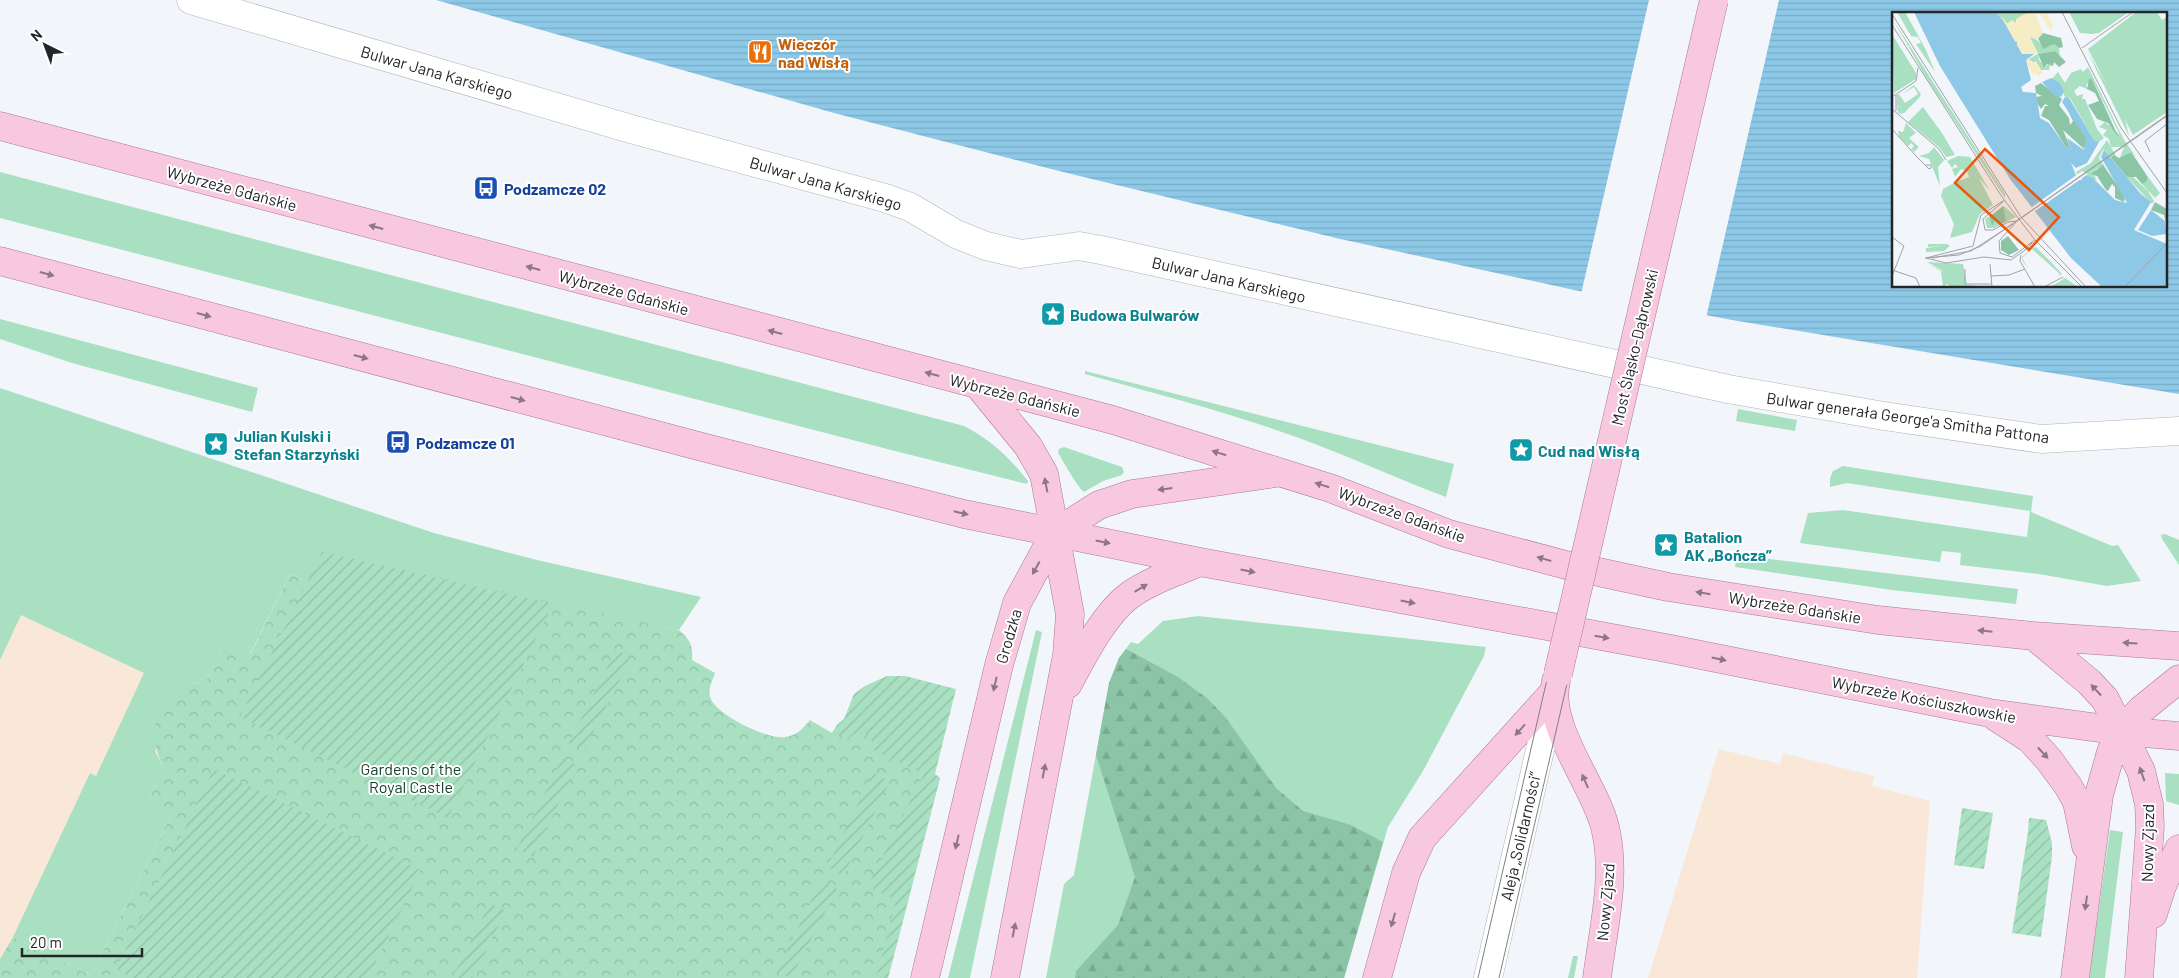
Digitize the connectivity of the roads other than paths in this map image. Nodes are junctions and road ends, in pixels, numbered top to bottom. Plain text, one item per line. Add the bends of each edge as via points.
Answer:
1 (191, 0) edge
2 (1714, 0) edge
3 (0, 126) edge
4 (0, 261) edge
5 (979, 386) junction
6 (1728, 389) joint
7 (2179, 432) edge
8 (1282, 472) junction
9 (1055, 533) junction
10 (1200, 562) junction
11 (2034, 636) junction
12 (2179, 646) edge
13 (2179, 679) edge
14 (1556, 684) junction
15 (1056, 708) junction
16 (1990, 713) junction
17 (2122, 731) junction
18 (2179, 736) edge
19 (2179, 849) edge
20 (2090, 870) junction
21 (2140, 970) edge
22 (925, 978) edge
23 (1005, 978) edge
24 (1377, 978) edge
25 (1488, 978) edge
26 (1597, 978) edge
27 (2074, 978) edge

1 - 6 street, Bulwar Jana Karskiego via 885,198 910,207 956,234 986,246 1020,254 1078,246 1101,250
2 - 14 main road, Most Śląsko-Dąbrowski, bridge
5 -> 3 main road, Wybrzeże Gdańskie
4 -> 9 main road via 702,448 956,512
8 -> 5 main road, Wybrzeże Gdańskie via 1113,420
9 -> 5 main road via 1044,474 1028,446
6 - 7 street, Bulwar generała George'a Smitha Pattona via 2041,439
8 -> 9 main road, Grodzka via 1132,494 1099,505
11 -> 8 main road, Wybrzeże Gdańskie via 1878,620 1778,605 1668,587 1566,565 1450,534
9 -> 10 main road
9 - 15 main road via 1070,614 1067,655
9 -> 22 main road, Grodzka via 1017,603 999,665
15 -> 10 main road via 1082,658 1116,609 1150,583
10 -> 16 main road, Wybrzeże Kościuszkowskie via 1671,649
12 -> 11 main road
17 -> 11 main road, Nowy Zjazd via 2105,699
13 - 17 main road via 2142,709
14 -> 24 main road via 1422,838 1406,873
14 - 25 street, Aleja „Solidarności”
26 -> 14 main road, Nowy Zjazd via 1610,875 1609,850 1604,825 1558,721
23 -> 15 main road
16 - 17 main road, Wybrzeże Kościuszkowskie
16 -> 20 main road via 2030,739 2072,791 2081,816
17 - 18 main road, Wybrzeże Kościuszkowskie
17 - 20 main road via 2111,752 2099,795
21 -> 17 main road, Nowy Zjazd via 2150,810 2141,771
19 - 21 main road, Nowy Zjazd via 2162,886
20 -> 27 main road

